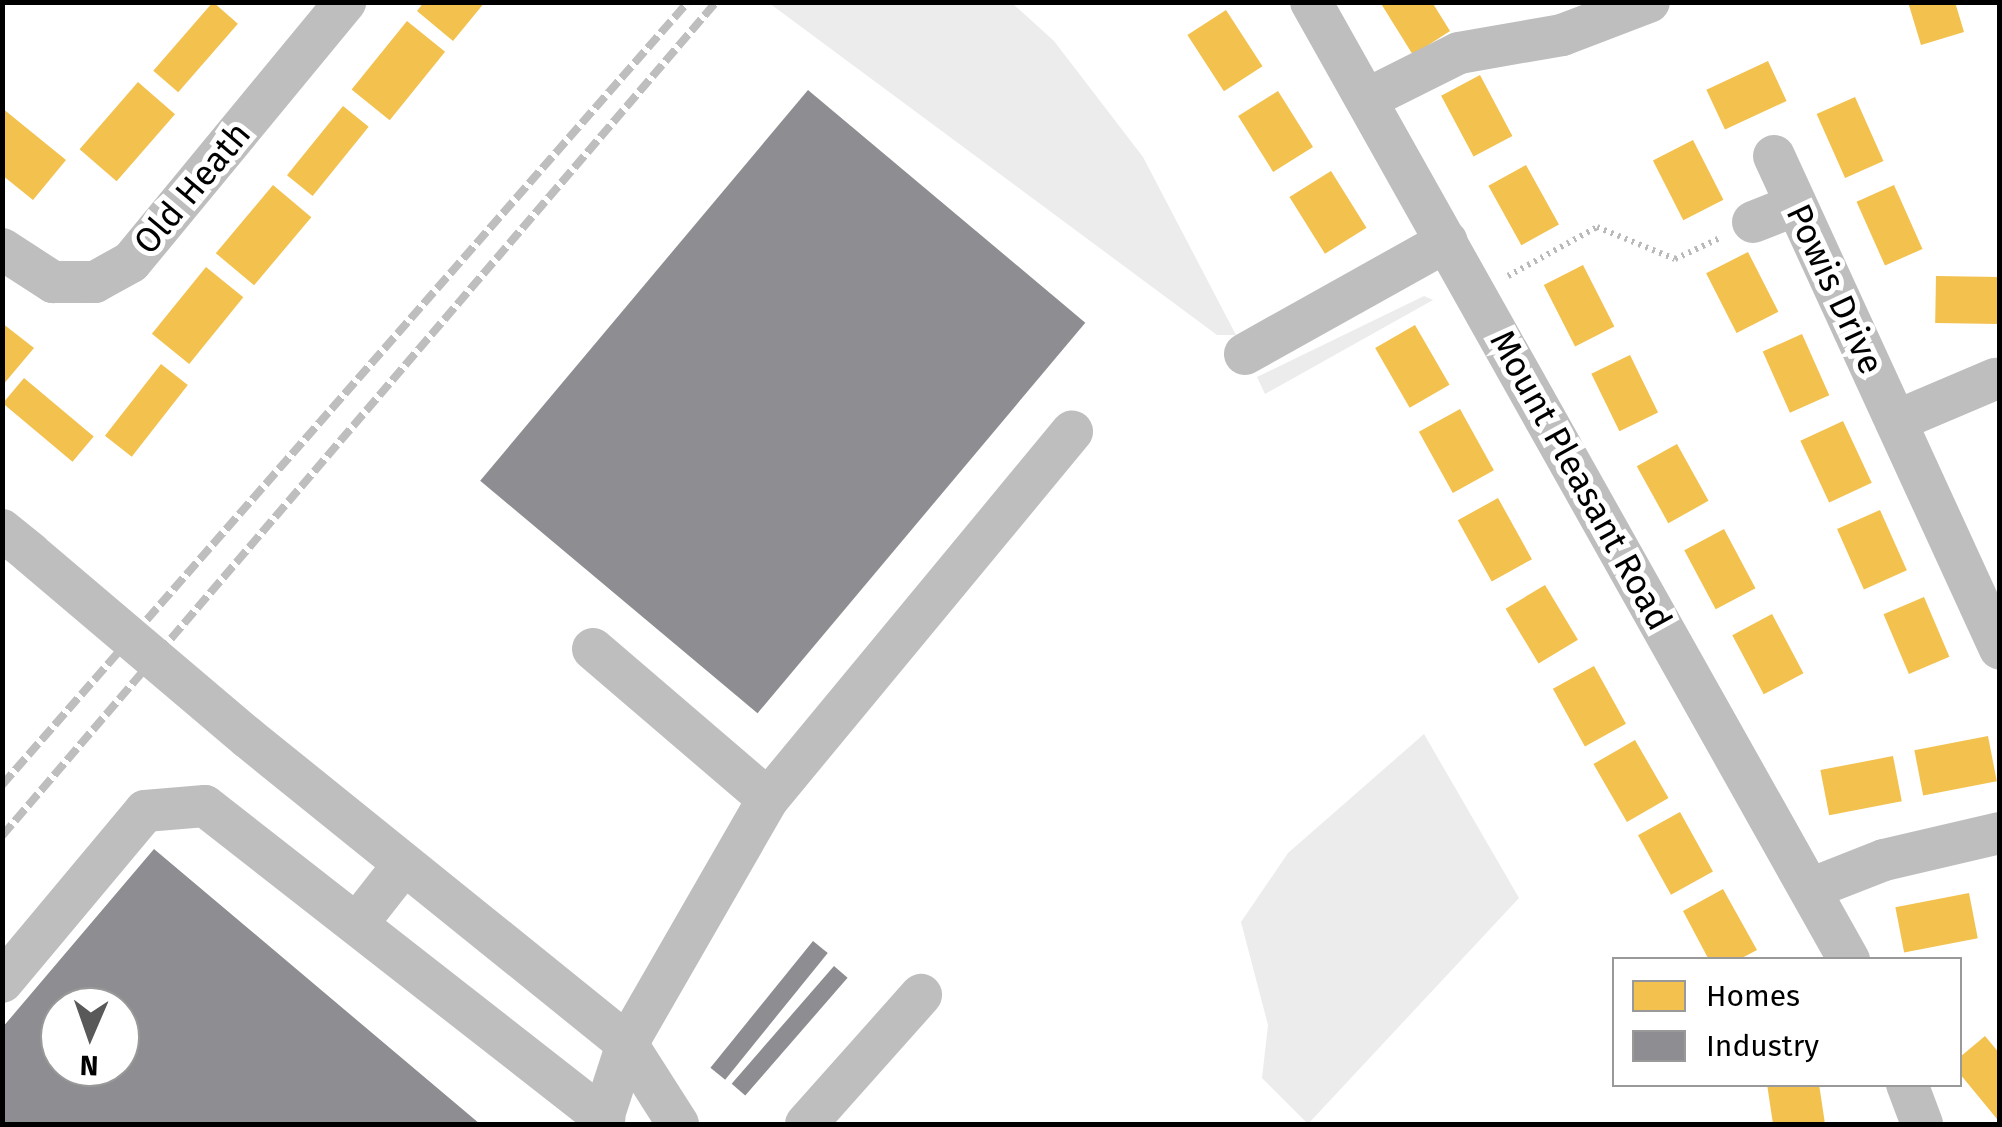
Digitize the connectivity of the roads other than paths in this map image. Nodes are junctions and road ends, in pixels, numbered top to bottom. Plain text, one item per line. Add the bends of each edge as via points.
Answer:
1 (345, 2) edge
2 (1311, 2) edge
3 (1649, 2) edge
4 (1371, 97) junction
5 (1774, 156) dead end
6 (1796, 205) junction
7 (1753, 222) road end
8 (1447, 242) junction
9 (2, 249) edge
10 (1245, 354) dead end
11 (1995, 379) dead end
12 (1896, 421) junction
13 (1072, 431) dead end
14 (16, 542) edge
15 (593, 649) dead end
16 (2000, 649) edge
17 (768, 799) junction
18 (2000, 833) edge
19 (404, 864) junction
20 (1810, 889) junction
21 (356, 924) junction
22 (1847, 957) edge
23 (2, 982) edge
24 (921, 995) dead end
25 (627, 1044) junction
26 (1908, 1087) edge
27 (602, 1121) edge
28 (678, 1124) edge
29 (806, 1124) edge
30 (1922, 1124) edge

1 - 9 street, Old Heath via 131,262 95,282 53,282
2 - 4 street, Mount Pleasant Road
3 - 4 street via 1562,35 1459,53
4 - 8 street, Mount Pleasant Road
5 - 6 street, Powis Drive
6 - 7 street
6 - 12 street, Powis Drive
8 - 10 street
8 - 20 street, Mount Pleasant Road
11 - 12 street
12 - 16 street, Powis Drive
13 - 17 street
14 - 19 street, bridge
15 - 17 street
17 - 25 street
18 - 20 street
19 - 21 street
19 - 25 street
20 - 22 street, Mount Pleasant Road
21 - 23 street via 205,806 145,811
21 - 27 street
24 - 29 street
25 - 27 street
25 - 28 street
26 - 30 street

